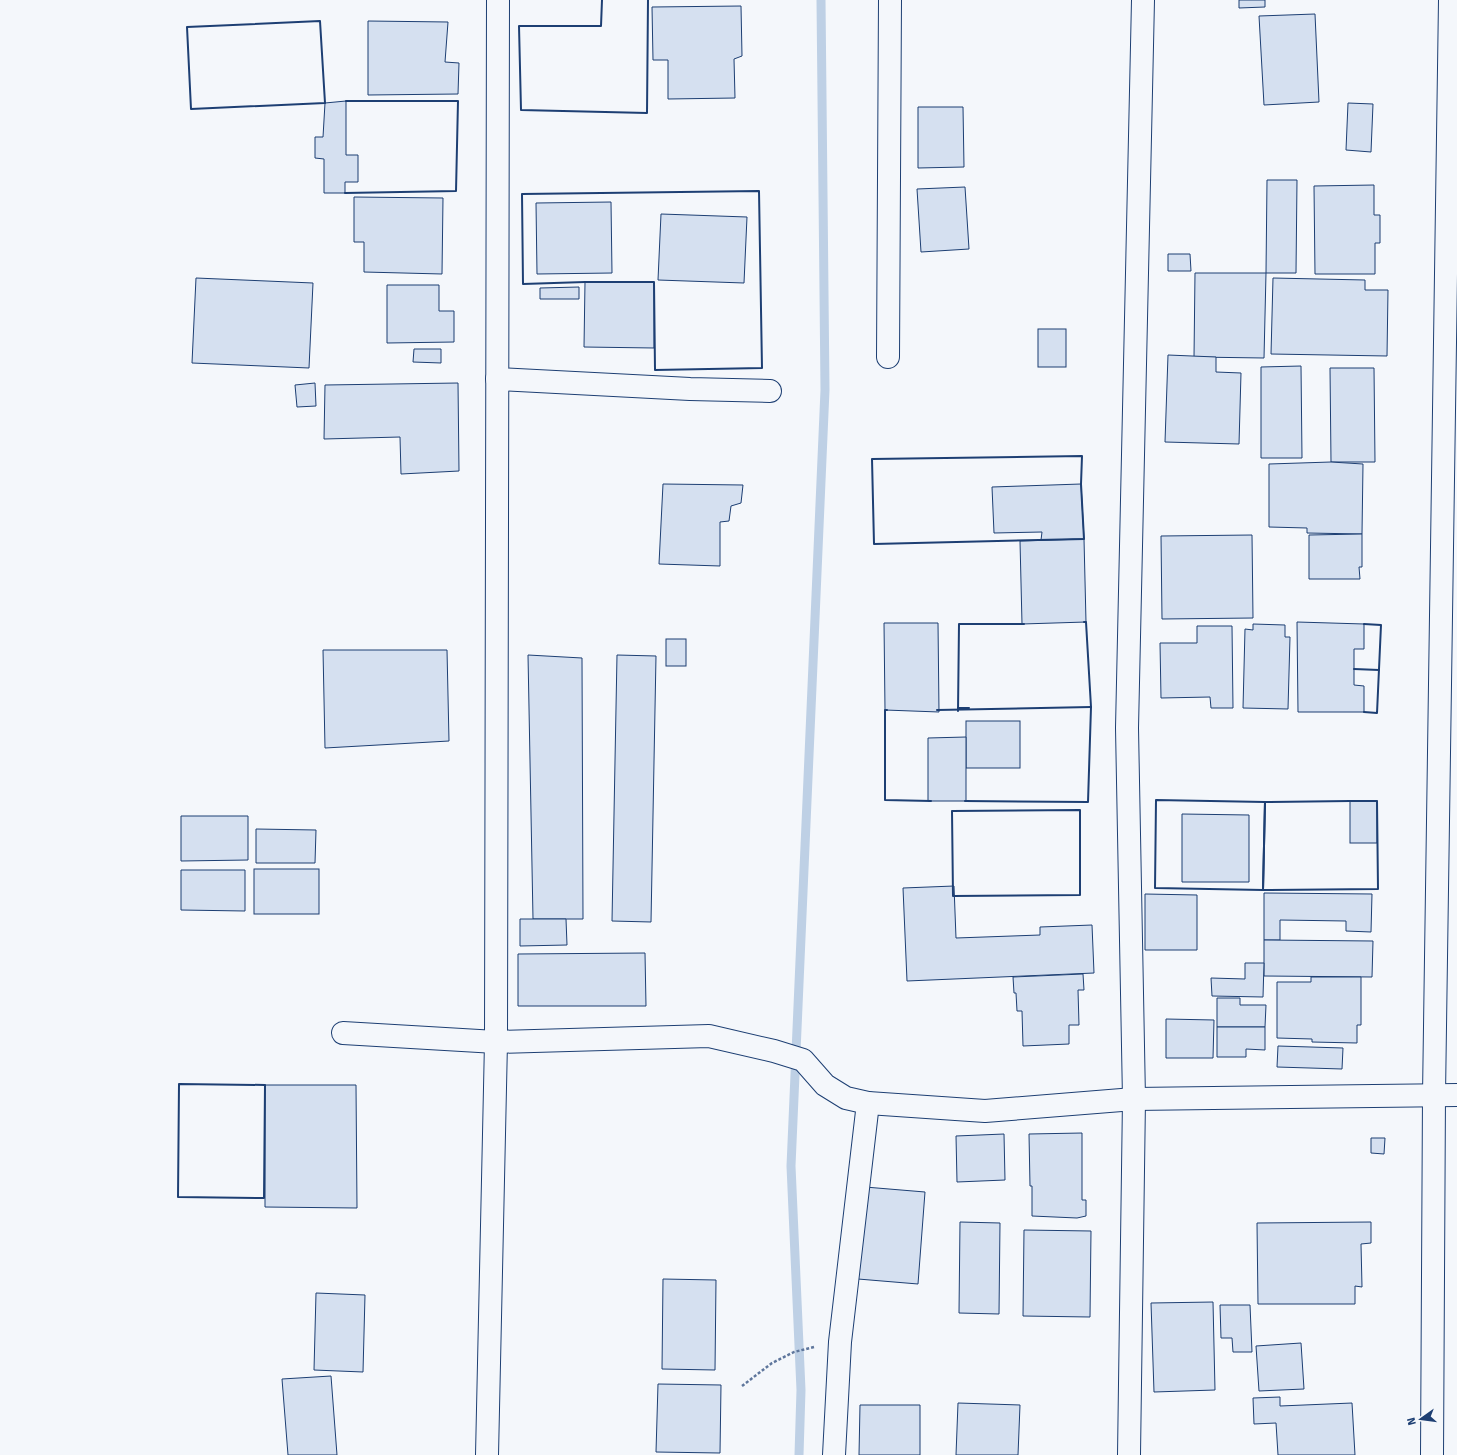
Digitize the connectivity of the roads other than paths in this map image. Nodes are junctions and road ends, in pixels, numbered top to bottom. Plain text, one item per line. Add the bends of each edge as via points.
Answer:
1 (498, 0) edge
2 (890, 0) edge
3 (1143, 0) edge
4 (1450, 0) edge
5 (888, 357) dead end
6 (497, 379) junction
7 (770, 391) dead end
8 (343, 1033) dead end
9 (496, 1042) junction
10 (1434, 1095) junction
11 (1457, 1095) edge
12 (1134, 1100) junction
13 (868, 1103) junction
14 (487, 1455) edge
15 (834, 1455) edge
16 (1129, 1455) edge
17 (1432, 1455) edge

1 - 6 street
2 - 5 street
3 - 12 street via 1127,728
4 - 10 street
6 - 7 street
6 - 9 street
8 - 9 street
9 - 13 street via 709,1036 803,1060 825,1085 846,1098
9 - 14 street
10 - 11 street
10 - 12 street
10 - 17 street
12 - 13 street via 984,1111
12 - 16 street
13 - 15 street via 840,1342

